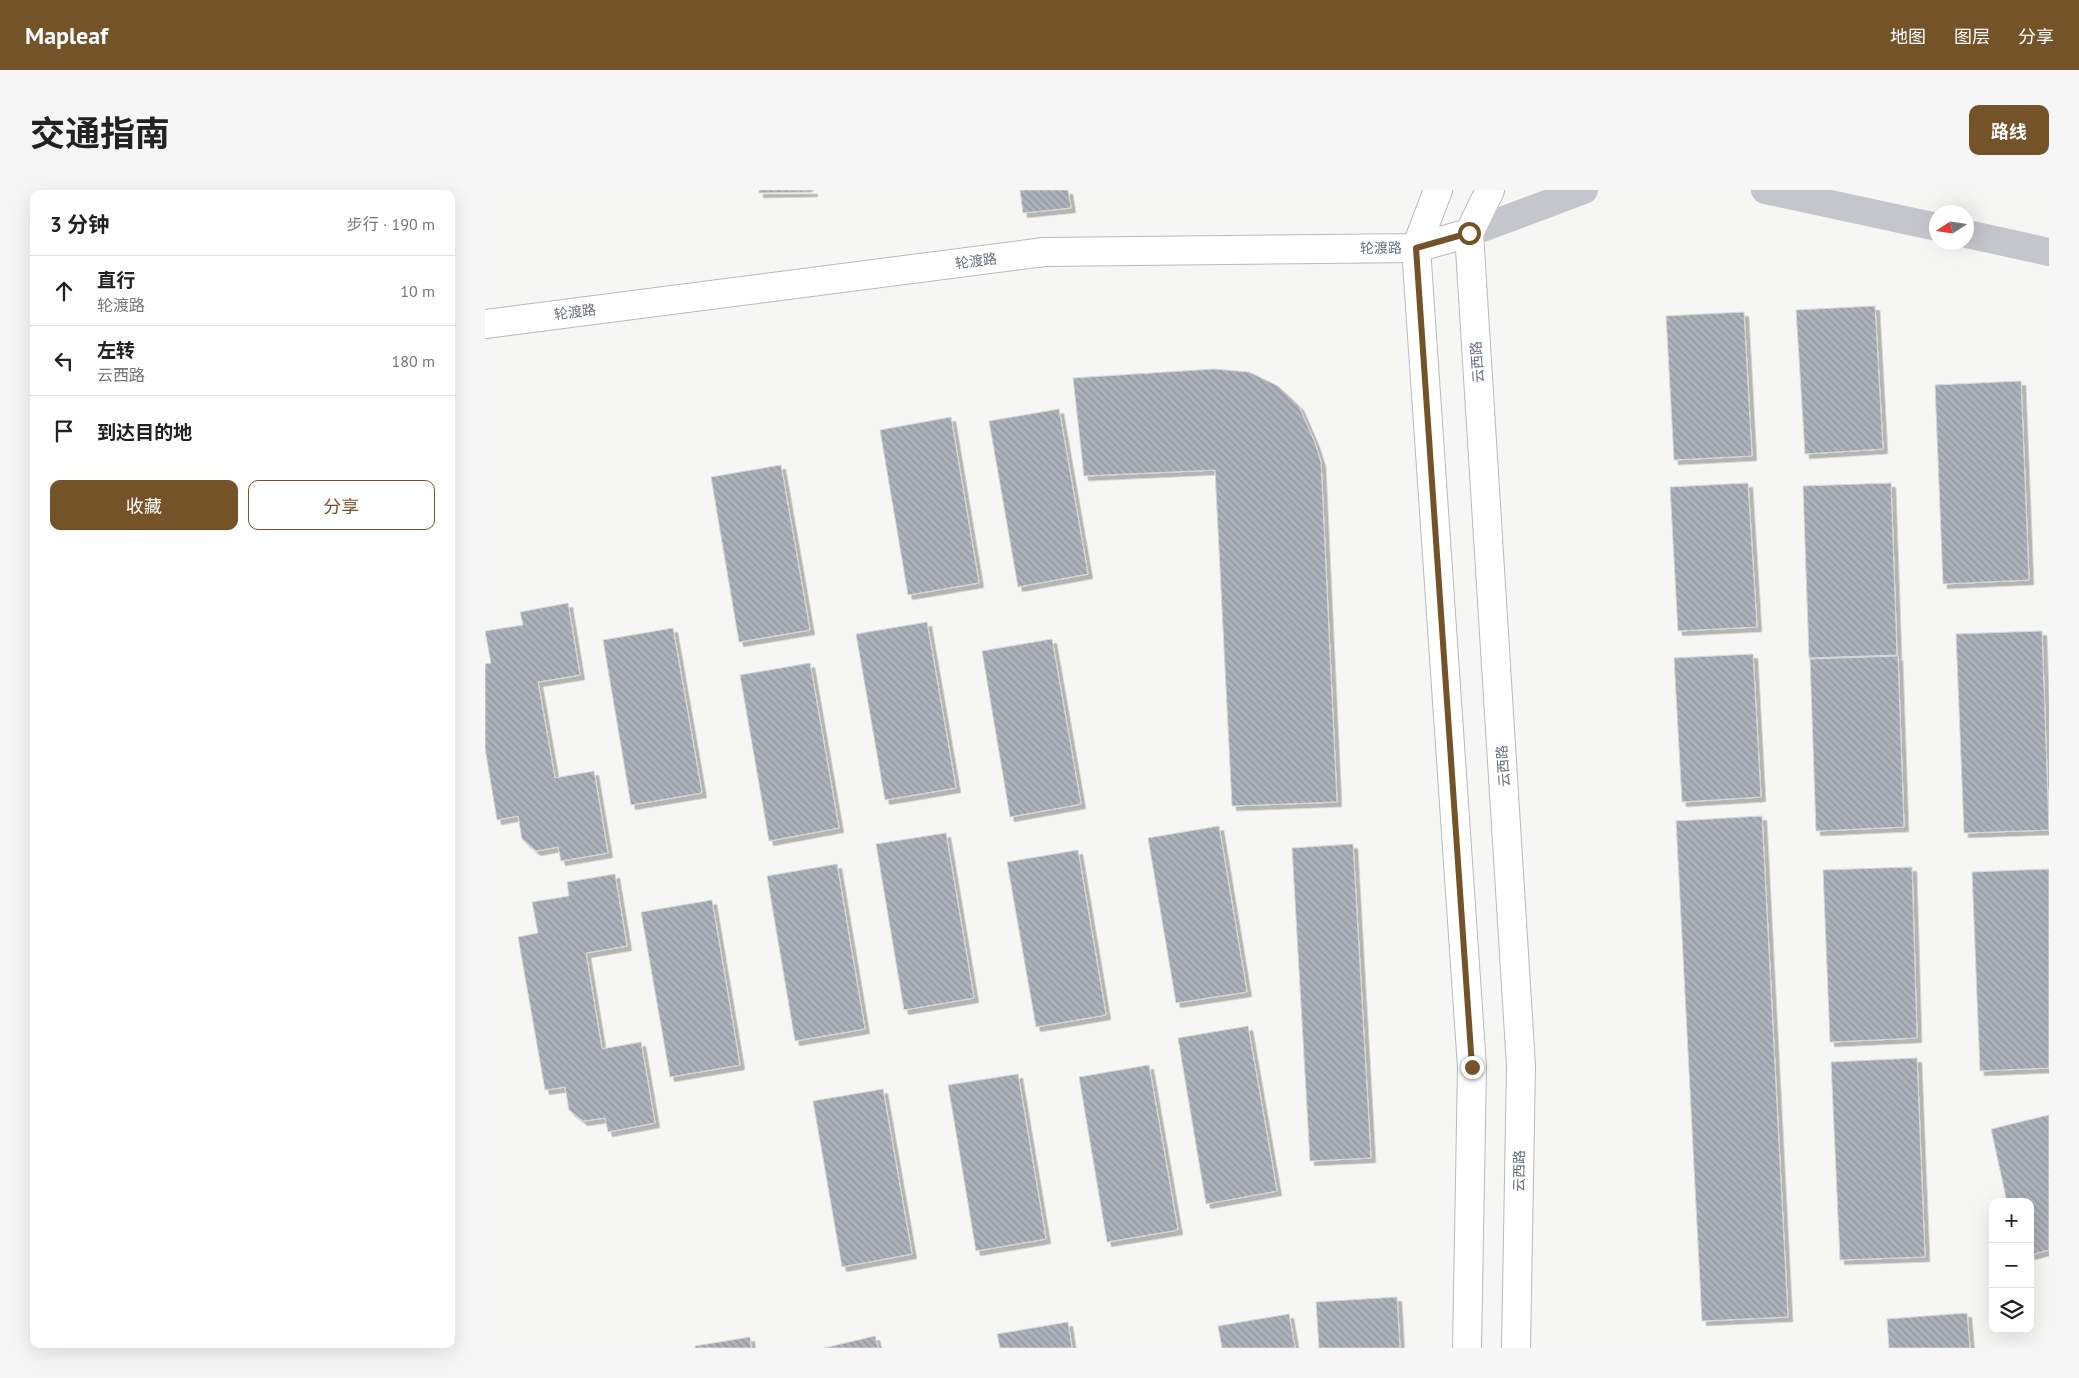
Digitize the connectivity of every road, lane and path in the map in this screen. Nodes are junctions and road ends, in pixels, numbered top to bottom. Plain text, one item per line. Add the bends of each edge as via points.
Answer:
1 (1438, 190) edge
2 (1490, 190) edge
3 (1584, 190) edge
4 (1765, 190) edge
5 (1929, 225) edge
6 (1469, 233) junction
7 (1974, 236) edge
8 (1416, 248) junction
9 (2049, 252) edge
10 (485, 324) edge
11 (1467, 1348) edge
12 (1516, 1348) edge

1 - 8 main road
2 - 6 main road, 云西路
3 - 6 street
4 - 5 street
6 - 8 main road, 轮渡路
6 - 12 main road, 云西路 via 1521,1066
7 - 9 street
8 - 10 main road, 轮渡路 via 1044,252
8 - 11 main road via 1472,1067

